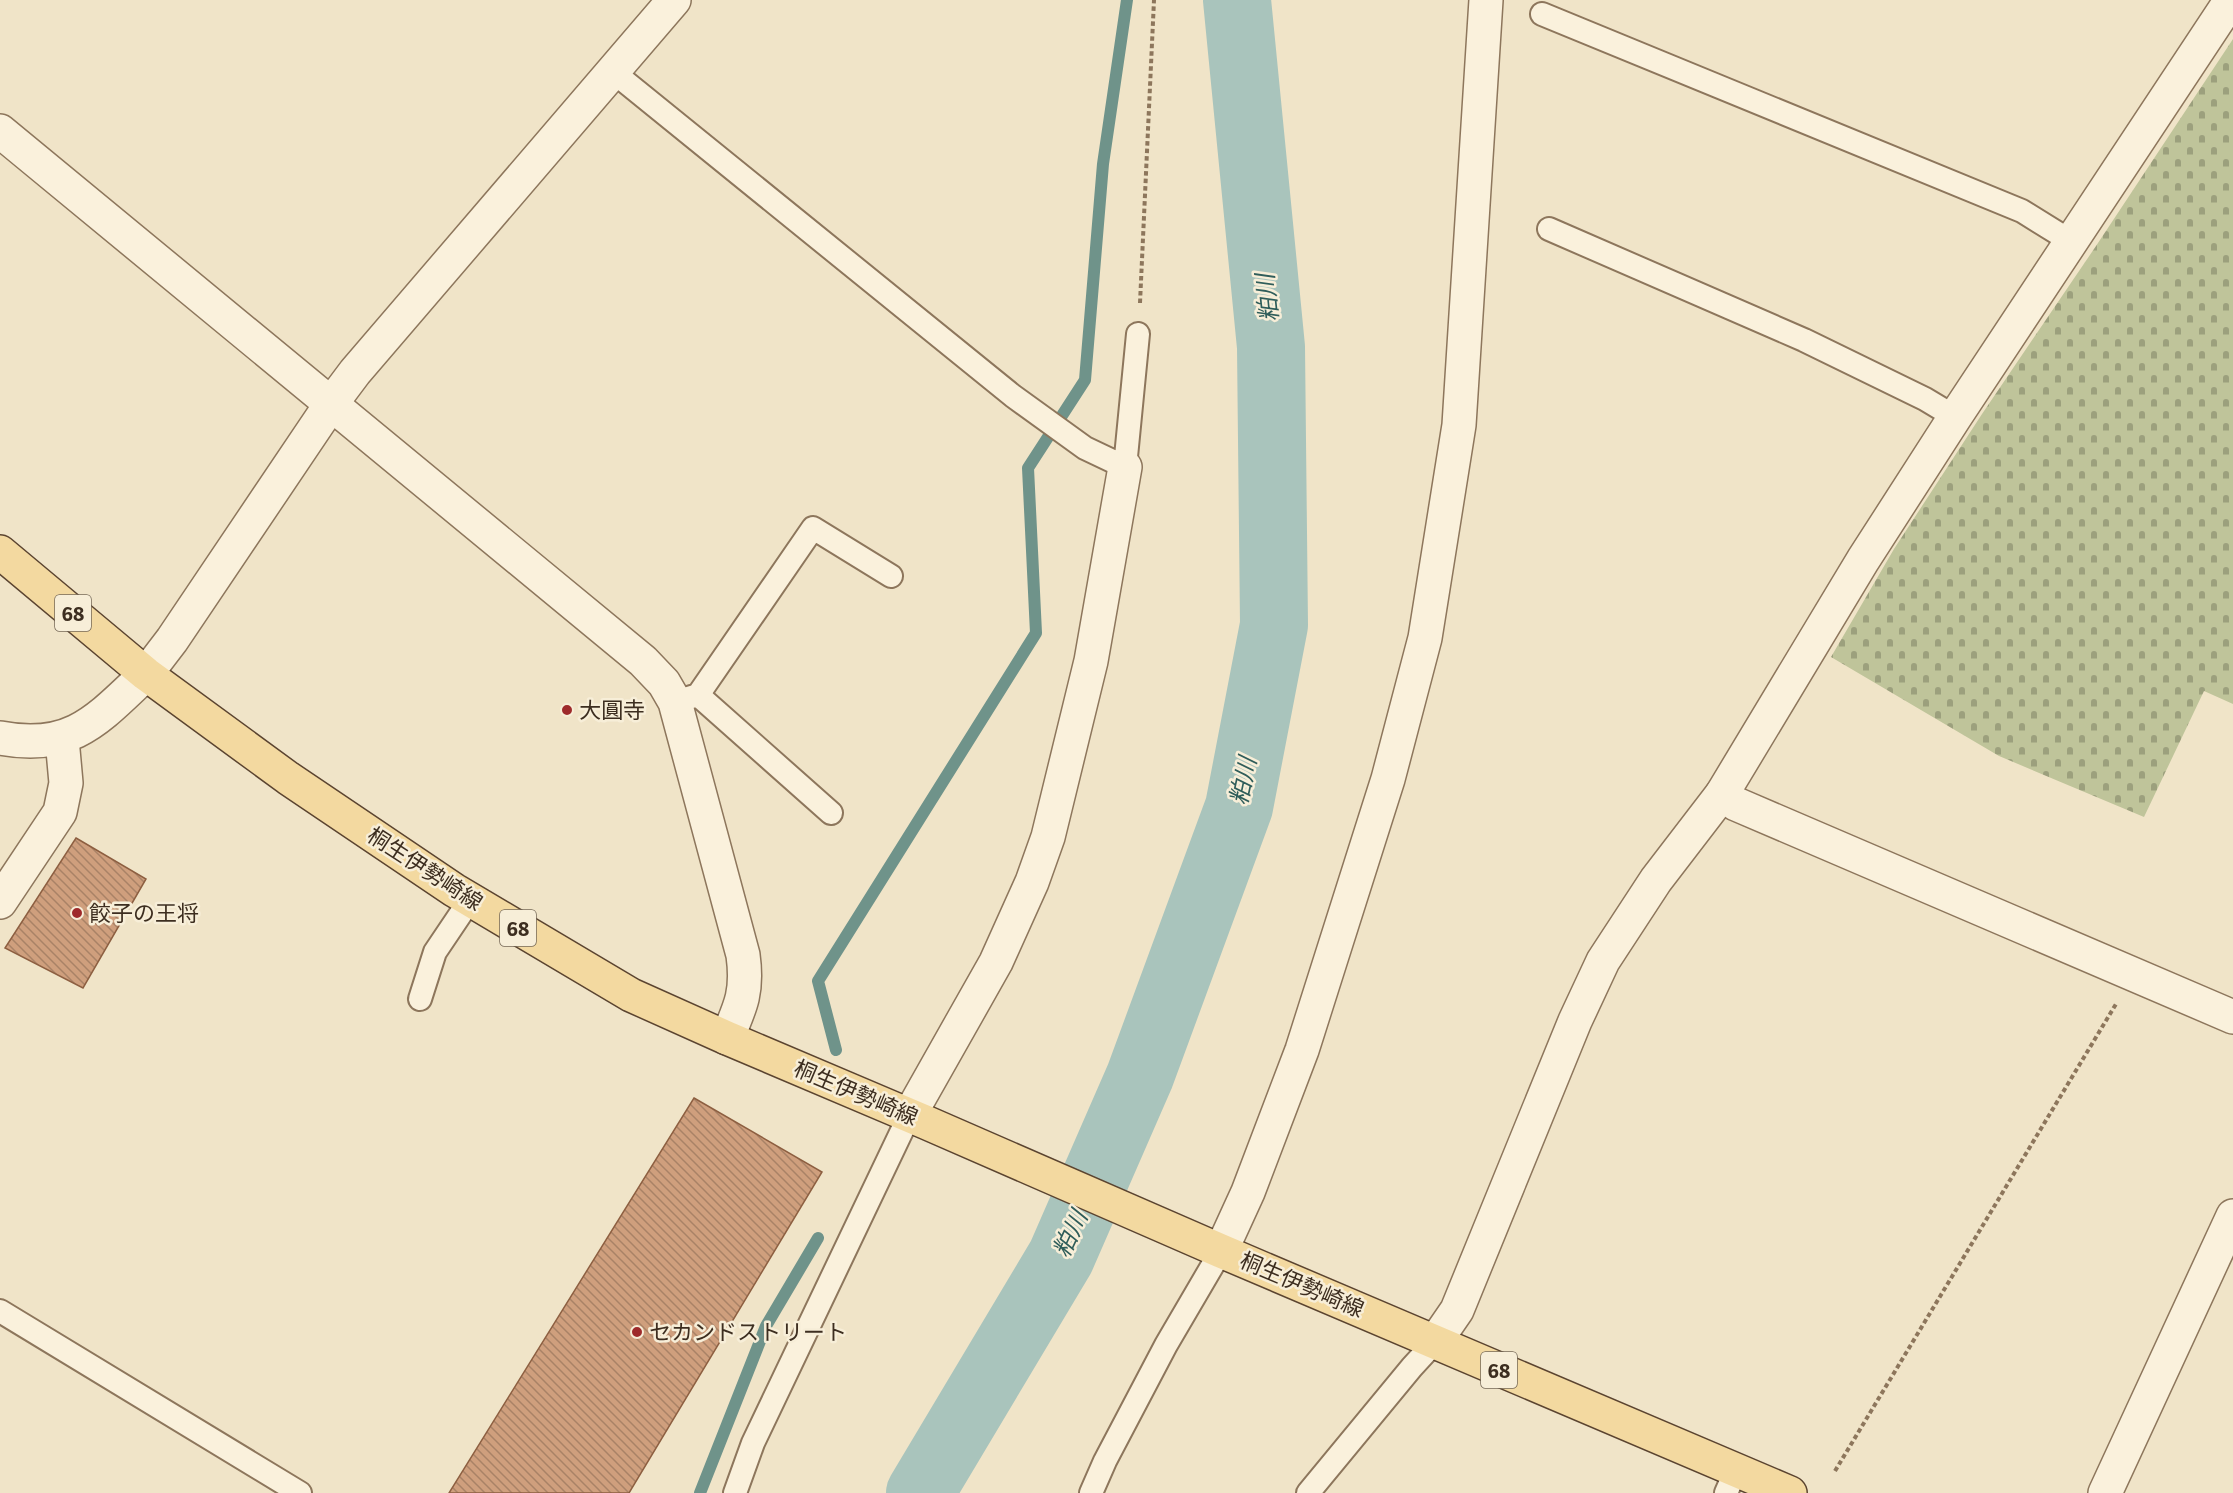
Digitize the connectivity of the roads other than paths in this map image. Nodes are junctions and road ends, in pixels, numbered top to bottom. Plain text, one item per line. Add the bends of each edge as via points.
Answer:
1 (674, 0) edge
2 (1486, 0) edge
3 (2231, 0) edge
4 (1542, 14) dead end
5 (612, 71) junction
6 (0, 131) edge
7 (1549, 229) dead end
8 (2072, 242) junction
9 (1138, 334) road end
10 (330, 404) junction
11 (1955, 417) junction
12 (1125, 467) junction
13 (0, 552) edge
14 (891, 576) dead end
15 (146, 674) junction
16 (687, 698) junction
17 (0, 738) edge
18 (62, 739) junction
19 (1722, 794) junction
20 (831, 813) dead end
21 (470, 900) junction
22 (0, 902) edge
23 (420, 999) dead end
24 (2233, 1017) edge
25 (727, 1038) junction
26 (917, 1119) junction
27 (2233, 1216) edge
28 (1214, 1248) junction
29 (2222, 1267) edge
30 (0, 1311) edge
31 (1435, 1342) junction
32 (1731, 1482) edge
33 (300, 1493) edge
34 (735, 1493) edge
35 (1091, 1493) edge
36 (1308, 1493) edge
37 (1790, 1493) edge
38 (2105, 1493) edge

1 - 5 street
2 - 28 street via 1458,425 1425,638 1388,779 1302,1050 1248,1192
3 - 8 street
4 - 8 lane via 2022,212
5 - 10 street
5 - 12 lane via 1013,396 1085,447
6 - 10 street
7 - 11 lane via 1804,340
8 - 11 street
9 - 12 lane
10 - 15 street
10 - 16 street via 643,661 664,683
11 - 19 street via 1863,560
12 - 26 street via 1091,661 1048,837 996,962
13 - 15 main road, 桐生伊勢崎線 / 68
14 - 16 lane via 813,528
15 - 18 street via 90,725
15 - 21 main road, 桐生伊勢崎線 / 68 via 288,778
16 - 20 lane
16 - 25 street via 746,978 742,1002
17 - 18 street via 39,742
18 - 22 street via 66,783 60,812
19 - 24 street via 1736,804
19 - 31 street via 1656,880 1603,961 1457,1310
21 - 23 lane via 435,952
21 - 25 main road, 桐生伊勢崎線 / 68 via 631,995
25 - 26 main road, 桐生伊勢崎線 / 68
26 - 28 main road, 桐生伊勢崎線 / 68
26 - 34 lane via 753,1443
27 - 29 street
28 - 31 main road, 桐生伊勢崎線 / 68
28 - 35 lane
29 - 38 street
30 - 33 lane
31 - 32 main road, 桐生伊勢崎線 / 68
31 - 36 lane
32 - 37 main road, 桐生伊勢崎線 / 68

